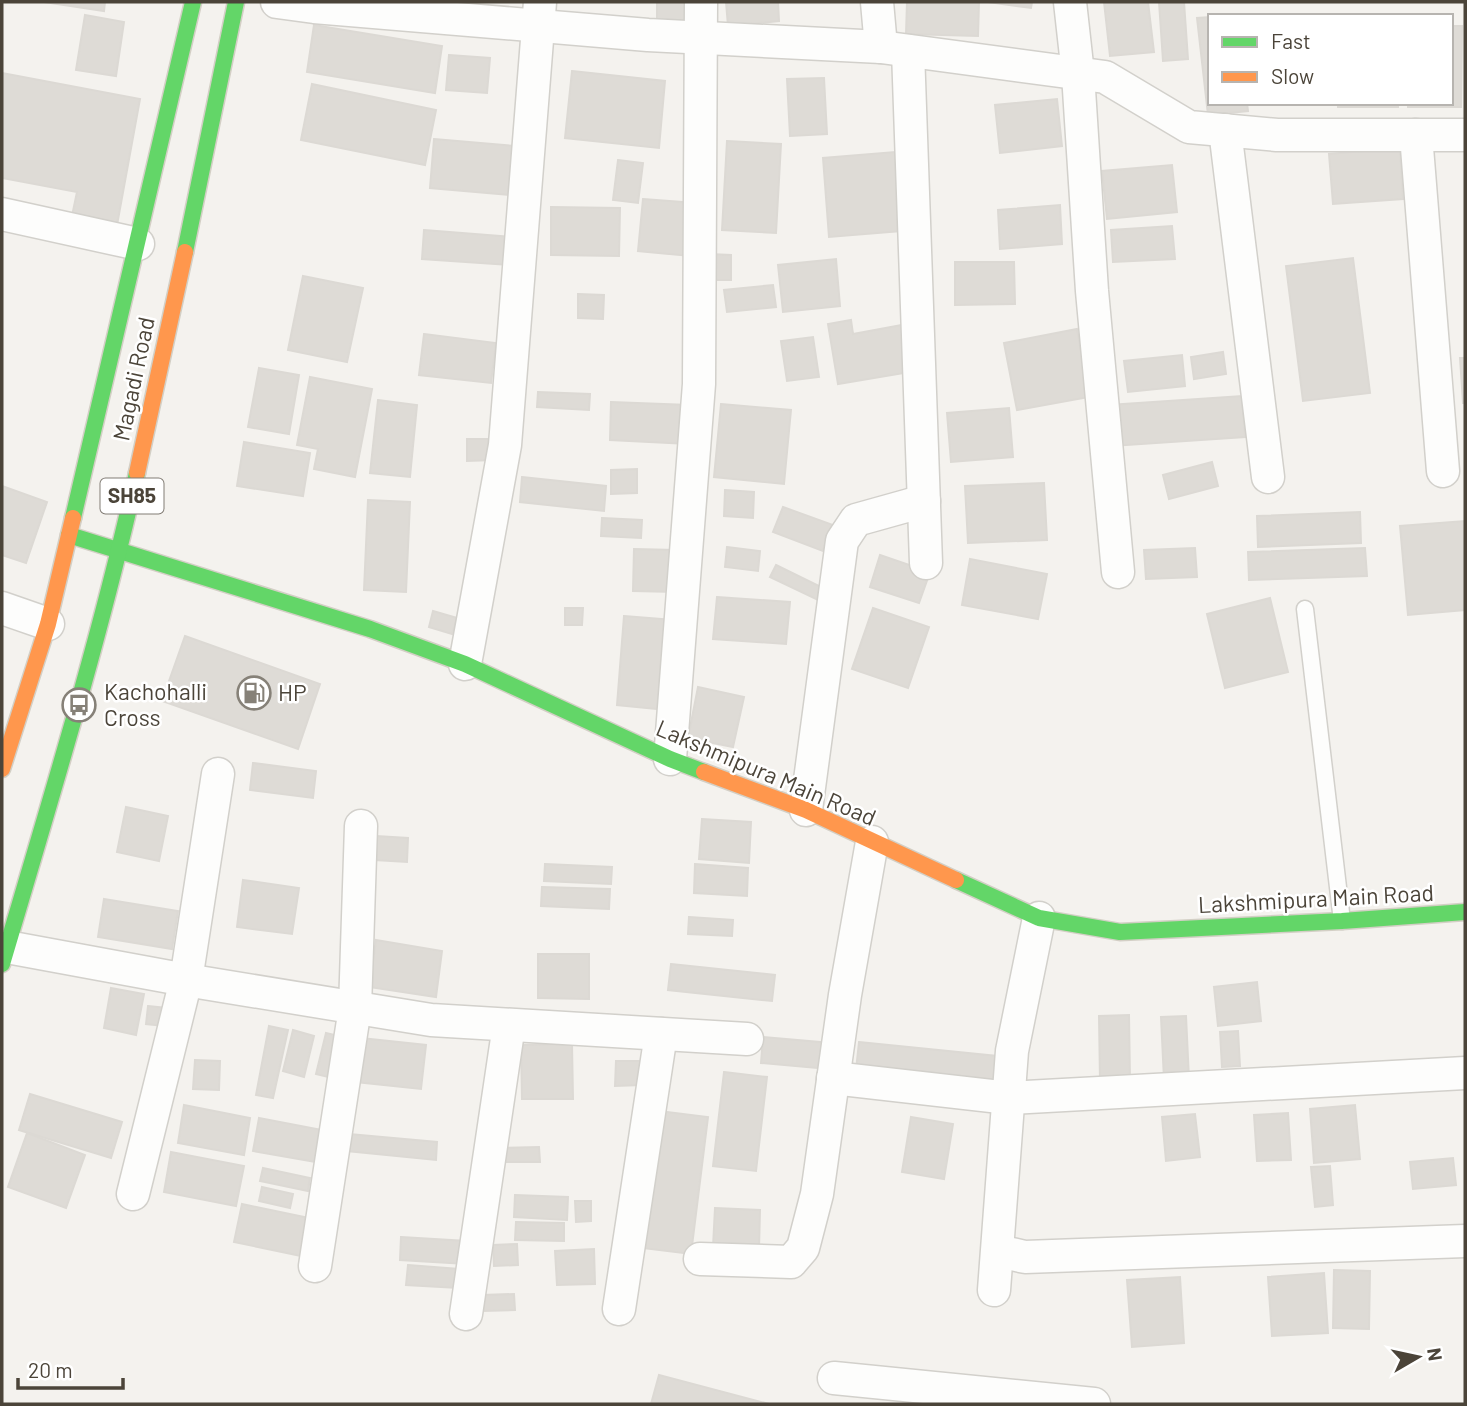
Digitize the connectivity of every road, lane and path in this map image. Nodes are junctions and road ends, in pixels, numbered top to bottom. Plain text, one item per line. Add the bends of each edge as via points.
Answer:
1 (192, 2) edge
2 (236, 2) edge
3 (276, 2) edge
4 (701, 2) edge
5 (877, 2) edge
6 (1070, 2) edge
7 (539, 14) edge
8 (700, 38) junction
9 (895, 49) junction
10 (1078, 74) junction
11 (1225, 130) junction
12 (1416, 135) junction
13 (1465, 135) edge
14 (2, 214) edge
15 (138, 244) junction
16 (1443, 471) dead end
17 (1268, 477) dead end
18 (924, 501) junction
19 (69, 534) junction
20 (120, 550) junction
21 (926, 563) dead end
22 (1118, 572) dead end
23 (2, 608) edge
24 (1305, 610) dead end
25 (48, 624) junction
26 (465, 664) junction
27 (670, 758) junction
28 (2, 769) edge
29 (218, 774) dead end
30 (806, 810) junction
31 (361, 826) dead end
32 (872, 842) junction
33 (1465, 912) edge
34 (1039, 918) junction
35 (1342, 921) junction
36 (5, 955) edge
37 (186, 980) junction
38 (355, 1008) junction
39 (509, 1025) junction
40 (661, 1034) junction
41 (747, 1039) dead end
42 (1465, 1073) edge
43 (833, 1078) junction
44 (1009, 1098) junction
45 (133, 1194) dead end
46 (1465, 1241) edge
47 (998, 1251) junction
48 (700, 1259) dead end
49 (314, 1266) dead end
50 (994, 1290) dead end
51 (619, 1309) dead end
52 (466, 1314) dead end
53 (834, 1378) dead end
54 (984, 1399) edge
55 (1094, 1404) edge

1 - 15 main road, Magadi Road / SH85
2 - 20 main road, Magadi Road / SH85
3 - 7 street
4 - 8 street
5 - 9 street
6 - 10 street
7 - 8 street
7 - 26 street via 505,445
8 - 9 street
8 - 27 street via 699,384
9 - 10 street
9 - 18 street
10 - 11 street via 1105,77 1189,127
10 - 22 street via 1091,291
11 - 12 street via 1277,135
11 - 17 street
12 - 13 street
12 - 16 street
14 - 15 street
15 - 19 main road, Magadi Road / SH85
18 - 21 street
18 - 30 street via 856,520 842,541
19 - 20 main road, Lakshmipura Main Road
19 - 25 main road, Magadi Road / SH85
20 - 26 main road, Lakshmipura Main Road
20 - 36 main road, Magadi Road / SH85
23 - 25 street
24 - 35 lane
25 - 28 main road, Magadi Road / SH85
26 - 27 main road, Lakshmipura Main Road
27 - 30 main road, Lakshmipura Main Road
29 - 37 street
30 - 32 main road, Lakshmipura Main Road
31 - 38 street
32 - 34 main road, Lakshmipura Main Road
32 - 43 street
33 - 35 main road, Lakshmipura Main Road
34 - 35 main road, Lakshmipura Main Road via 1120,932
34 - 44 street via 1012,1051
36 - 37 street
37 - 38 street
37 - 45 street
38 - 39 street via 431,1020
38 - 49 street
39 - 40 street
39 - 52 street
40 - 41 street
40 - 51 street
42 - 44 street
43 - 44 street
43 - 48 street via 817,1194 803,1248 791,1262
44 - 47 street
46 - 47 street via 1025,1258
47 - 50 street
53 - 54 street
54 - 55 street

